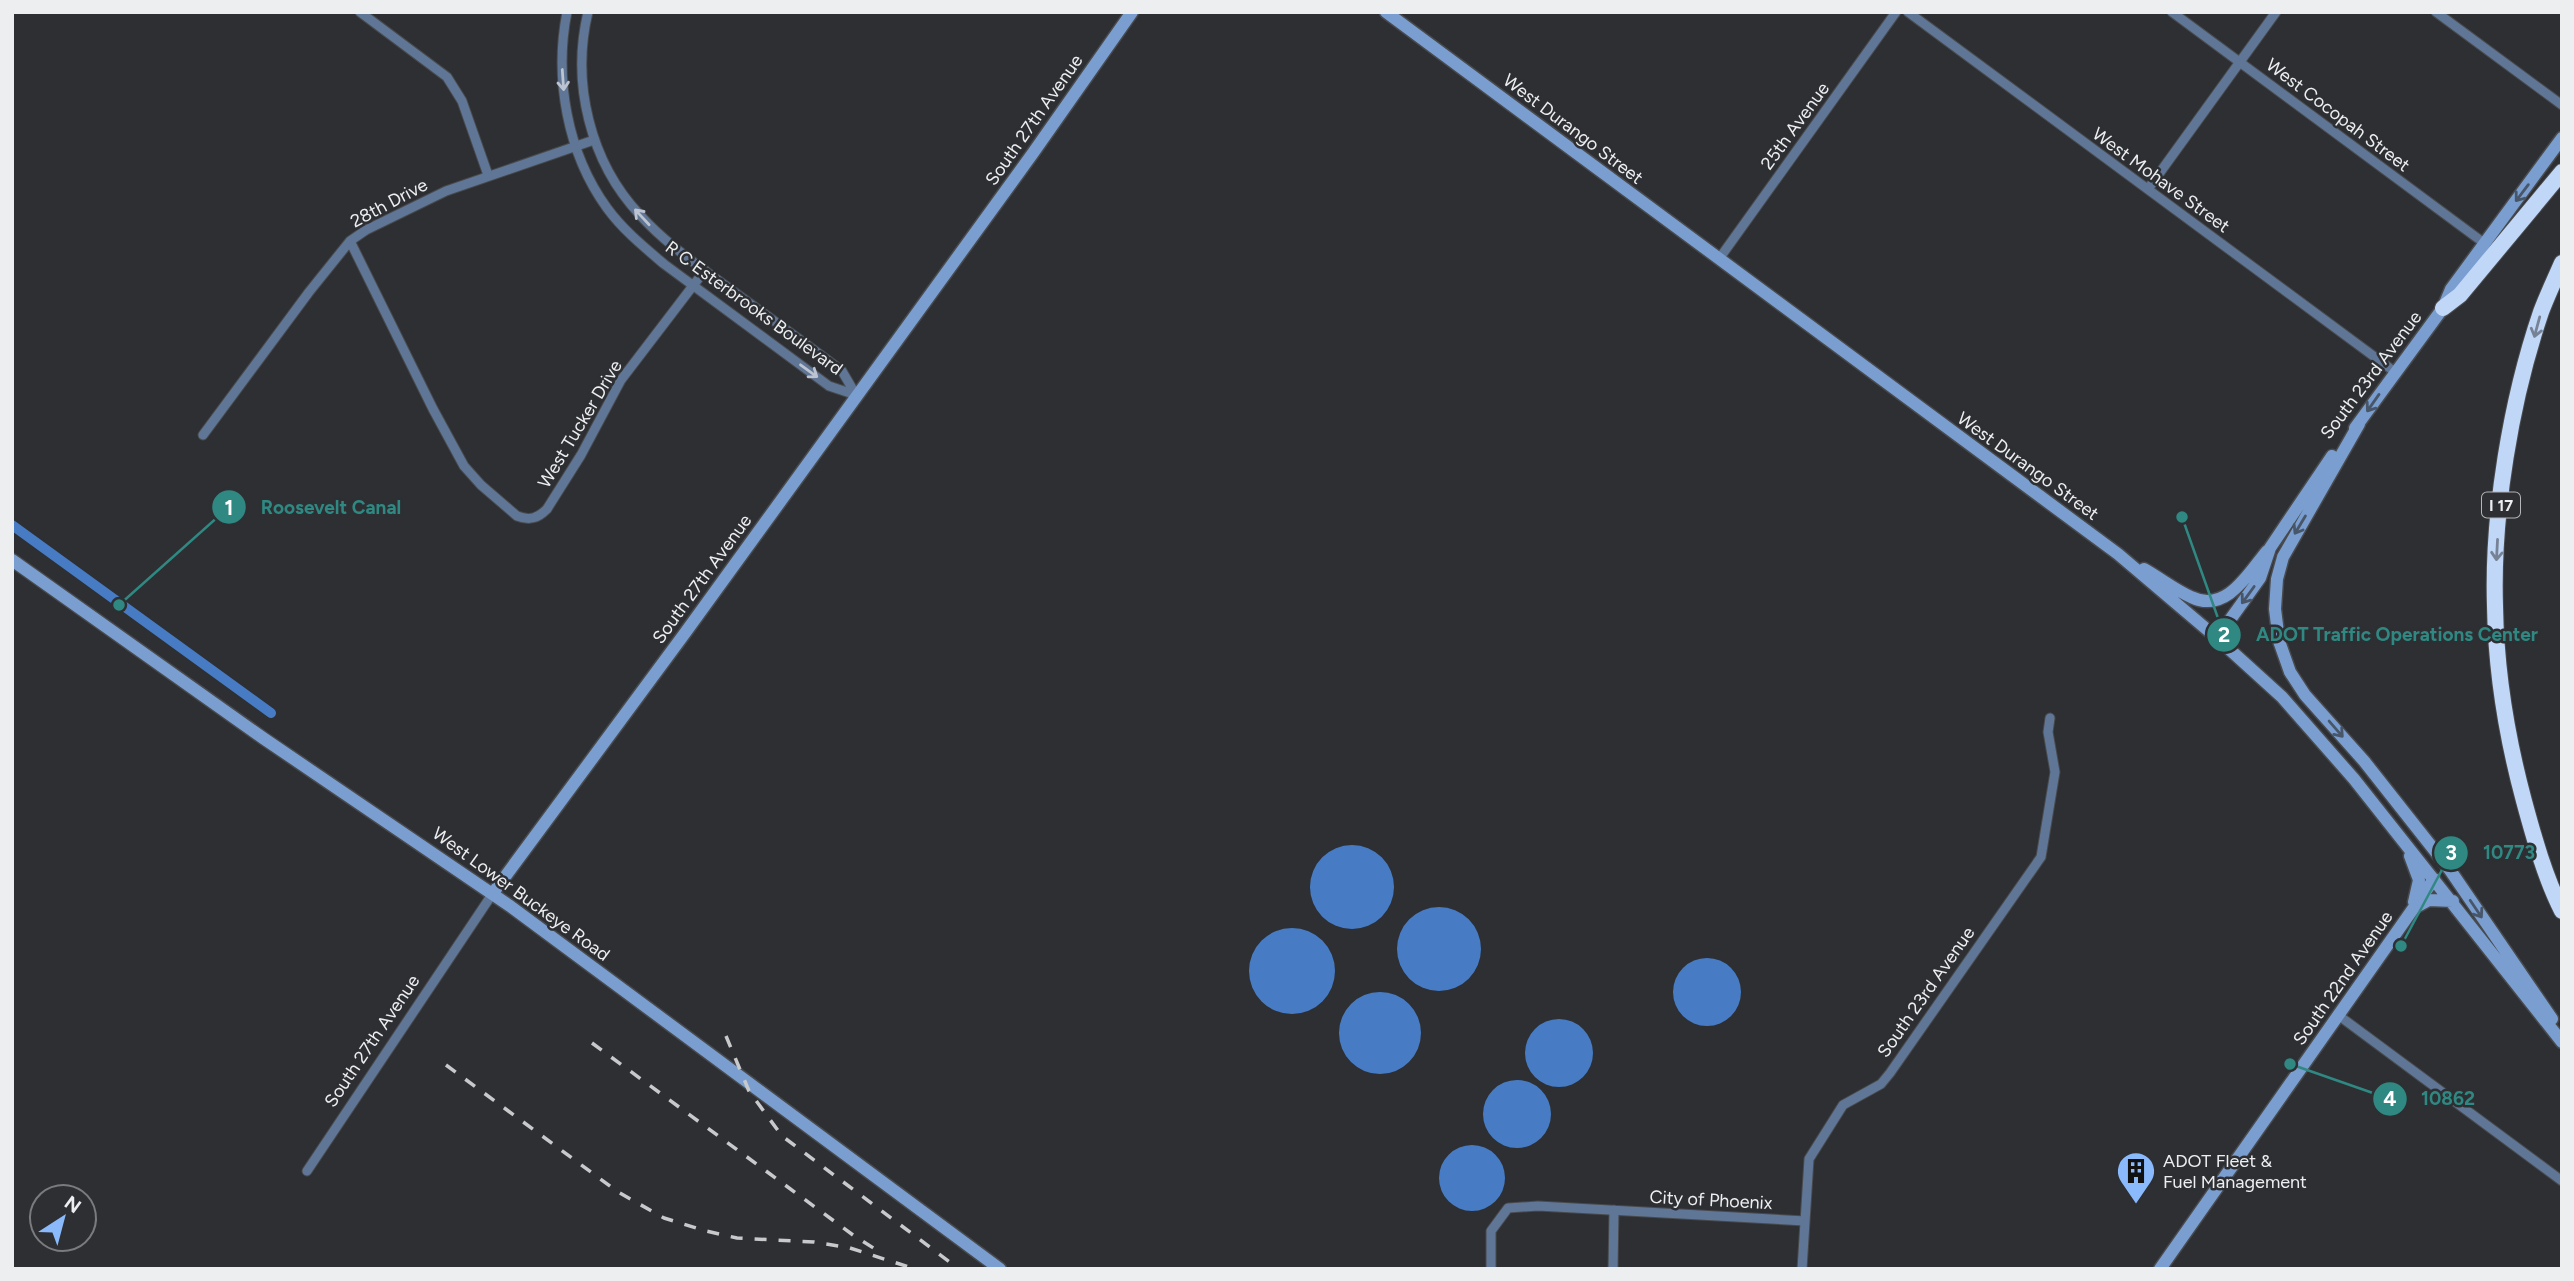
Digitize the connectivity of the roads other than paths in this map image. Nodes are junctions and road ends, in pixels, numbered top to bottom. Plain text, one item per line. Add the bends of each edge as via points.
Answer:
1 (360, 12) edge
2 (567, 12) edge
3 (588, 12) edge
4 (1132, 12) edge
5 (1386, 12) edge
6 (1896, 12) edge
7 (1908, 12) edge
8 (2172, 12) edge
9 (2276, 12) edge
10 (2436, 12) edge
11 (2240, 62) junction
12 (2562, 105) edge
13 (2562, 138) edge
14 (594, 140) junction
15 (575, 146) junction
16 (2562, 172) edge
17 (488, 175) junction
18 (2148, 189) junction
19 (350, 242) junction
20 (2484, 243) junction
21 (1719, 258) junction
22 (2562, 263) edge
23 (705, 270) junction
24 (693, 285) junction
25 (2443, 309) junction
26 (2395, 372) junction
27 (856, 395) junction
28 (2358, 424) junction
29 (203, 435) dead end
30 (2270, 548) junction
31 (2118, 554) junction
32 (12, 560) edge
33 (2217, 638) junction
34 (2050, 718) dead end
35 (2398, 835) junction
36 (2434, 879) junction
37 (492, 893) junction
38 (2453, 901) junction
39 (2413, 909) junction
40 (2562, 911) edge
41 (2338, 1015) junction
42 (2562, 1034) edge
43 (2562, 1042) edge
44 (307, 1171) dead end
45 (2562, 1181) edge
46 (1615, 1210) junction
47 (1805, 1221) junction
48 (1000, 1269) edge
49 (1491, 1269) edge
50 (1613, 1269) edge
51 (1802, 1269) edge
52 (2160, 1269) edge

1 - 17 street via 447,77 462,101
2 -> 15 street, R C Esterbrooks Boulevard via 562,64
3 - 14 street, R C Esterbrooks Boulevard via 582,78
4 - 27 main road, South 27th Avenue
5 - 21 main road, West Durango Street
6 - 21 street, 25th Avenue
7 - 18 street, West Mohave Street
8 - 11 street, West Cocopah Street
9 - 11 street
10 - 12 street
11 - 18 street
11 - 20 street, West Cocopah Street
13 -> 20 main road, South 23rd Avenue
14 - 15 street, 28th Drive
23 -> 14 street, R C Esterbrooks Boulevard via 638,214 620,192
15 - 17 street, 28th Drive
15 - 24 street, R C Esterbrooks Boulevard via 594,188 614,216 639,243
16 - 25 highway via 2460,295
17 - 19 street, 28th Drive via 418,204
18 - 26 street, West Mohave Street
19 - 24 street, West Tucker Drive via 464,466 524,519 547,509 621,380
19 - 29 street, 28th Drive
20 - 25 main road, South 23rd Avenue via 2451,289
21 - 31 main road, West Durango Street
22 -> 40 highway, I 17 via 2541,312 2514,416 2499,521 2495,606 2511,753 2532,831
23 - 24 street, West Tucker Drive
23 - 27 street, R C Esterbrooks Boulevard via 842,371
24 -> 27 street, R C Esterbrooks Boulevard via 829,386
25 - 26 main road, South 23rd Avenue
26 -> 28 main road, South 23rd Avenue
27 - 37 main road, South 27th Avenue
28 - 30 main road, South 23rd Avenue
28 -> 42 main road via 2283,556 2275,609 2284,657 2305,695 2450,870
30 - 31 main road via 2232,593 2203,601
30 -> 33 main road, South 23rd Avenue via 2260,578
31 - 33 main road, West Durango Street
32 - 37 main road, West Lower Buckeye Road
33 - 35 main road, West Durango Street via 2282,696
34 - 47 street, South 23rd Avenue via 2054,772 2041,857 1890,1073 1881,1084 1843,1105 1810,1159
35 - 36 main road, West Durango Street
35 - 39 main road via 2419,880
36 - 38 main road, West Durango Street
36 - 39 main road, South 22nd Avenue
37 - 44 street, South 27th Avenue
37 - 48 main road, West Lower Buckeye Road
38 - 39 main road via 2429,900
38 - 43 main road, West Durango Street
39 - 41 main road, South 22nd Avenue
41 - 45 street
41 - 52 main road, South 22nd Avenue
46 - 47 street, City of Phoenix
46 - 49 street, City of Phoenix via 1508,1208 1491,1231
46 - 50 street
47 - 51 street, South 23rd Avenue

